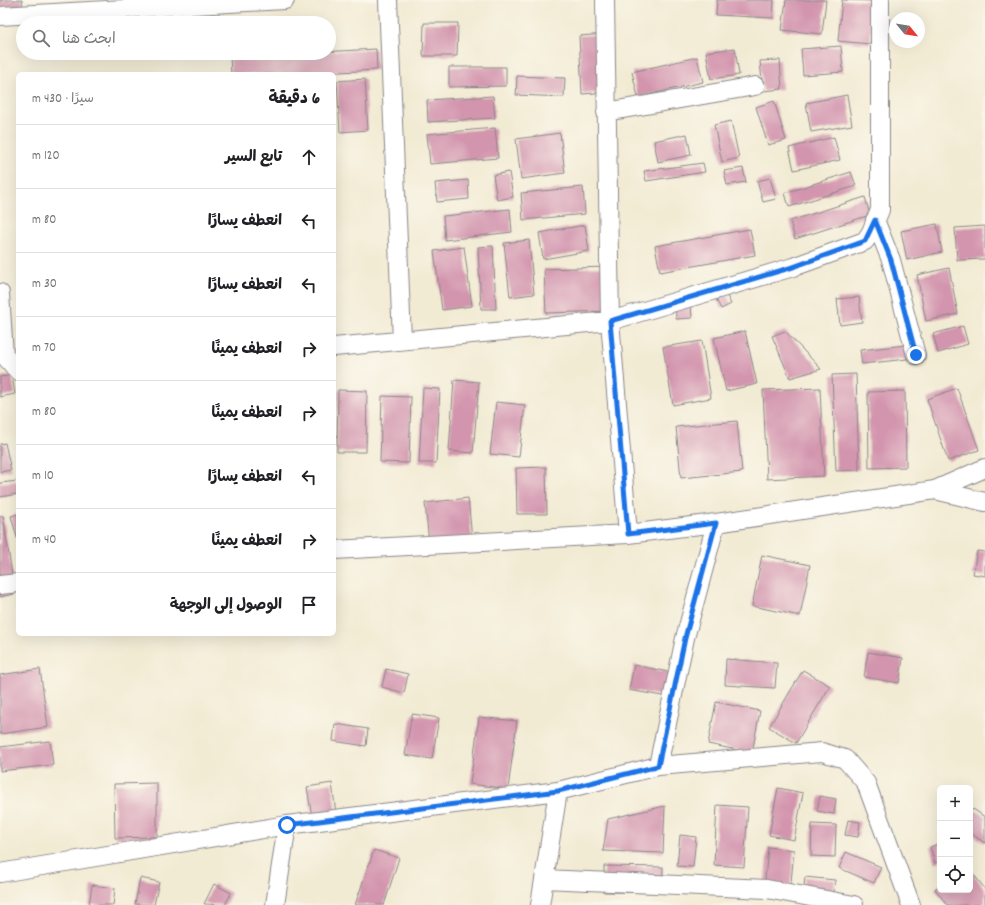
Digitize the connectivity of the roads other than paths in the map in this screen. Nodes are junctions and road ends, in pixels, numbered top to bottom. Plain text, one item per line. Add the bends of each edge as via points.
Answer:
1 (285, 0) edge
2 (388, 0) edge
3 (605, 0) edge
4 (880, 0) edge
5 (0, 16) edge
6 (755, 86) dead end
7 (606, 112) junction
8 (875, 220) junction
9 (0, 293) edge
10 (610, 321) junction
11 (402, 340) junction
12 (336, 347) edge
13 (916, 355) dead end
14 (16, 370) edge
15 (985, 468) edge
16 (935, 490) junction
17 (985, 502) edge
18 (716, 523) junction
19 (628, 534) junction
20 (336, 550) edge
21 (16, 583) edge
22 (0, 585) edge
23 (658, 766) junction
24 (558, 791) junction
25 (287, 825) junction
26 (0, 873) edge
27 (544, 879) junction
28 (275, 905) edge
29 (540, 905) edge
30 (854, 905) edge
31 (911, 905) edge

1 - 5 street
2 - 11 street
3 - 7 street
4 - 8 street via 880,210
6 - 7 street
7 - 10 street
8 - 10 street via 865,241 793,267
8 - 13 street via 891,260
9 - 14 street via 4,355
10 - 11 street
10 - 19 street
11 - 12 street
15 - 16 street
16 - 17 street
16 - 18 street
18 - 19 street
18 - 23 street via 685,638
19 - 20 street
21 - 22 street
23 - 24 street
23 - 31 street via 822,752 845,759 866,784
24 - 25 street
24 - 27 street
25 - 26 street
25 - 28 street
27 - 29 street
27 - 30 street via 767,889

